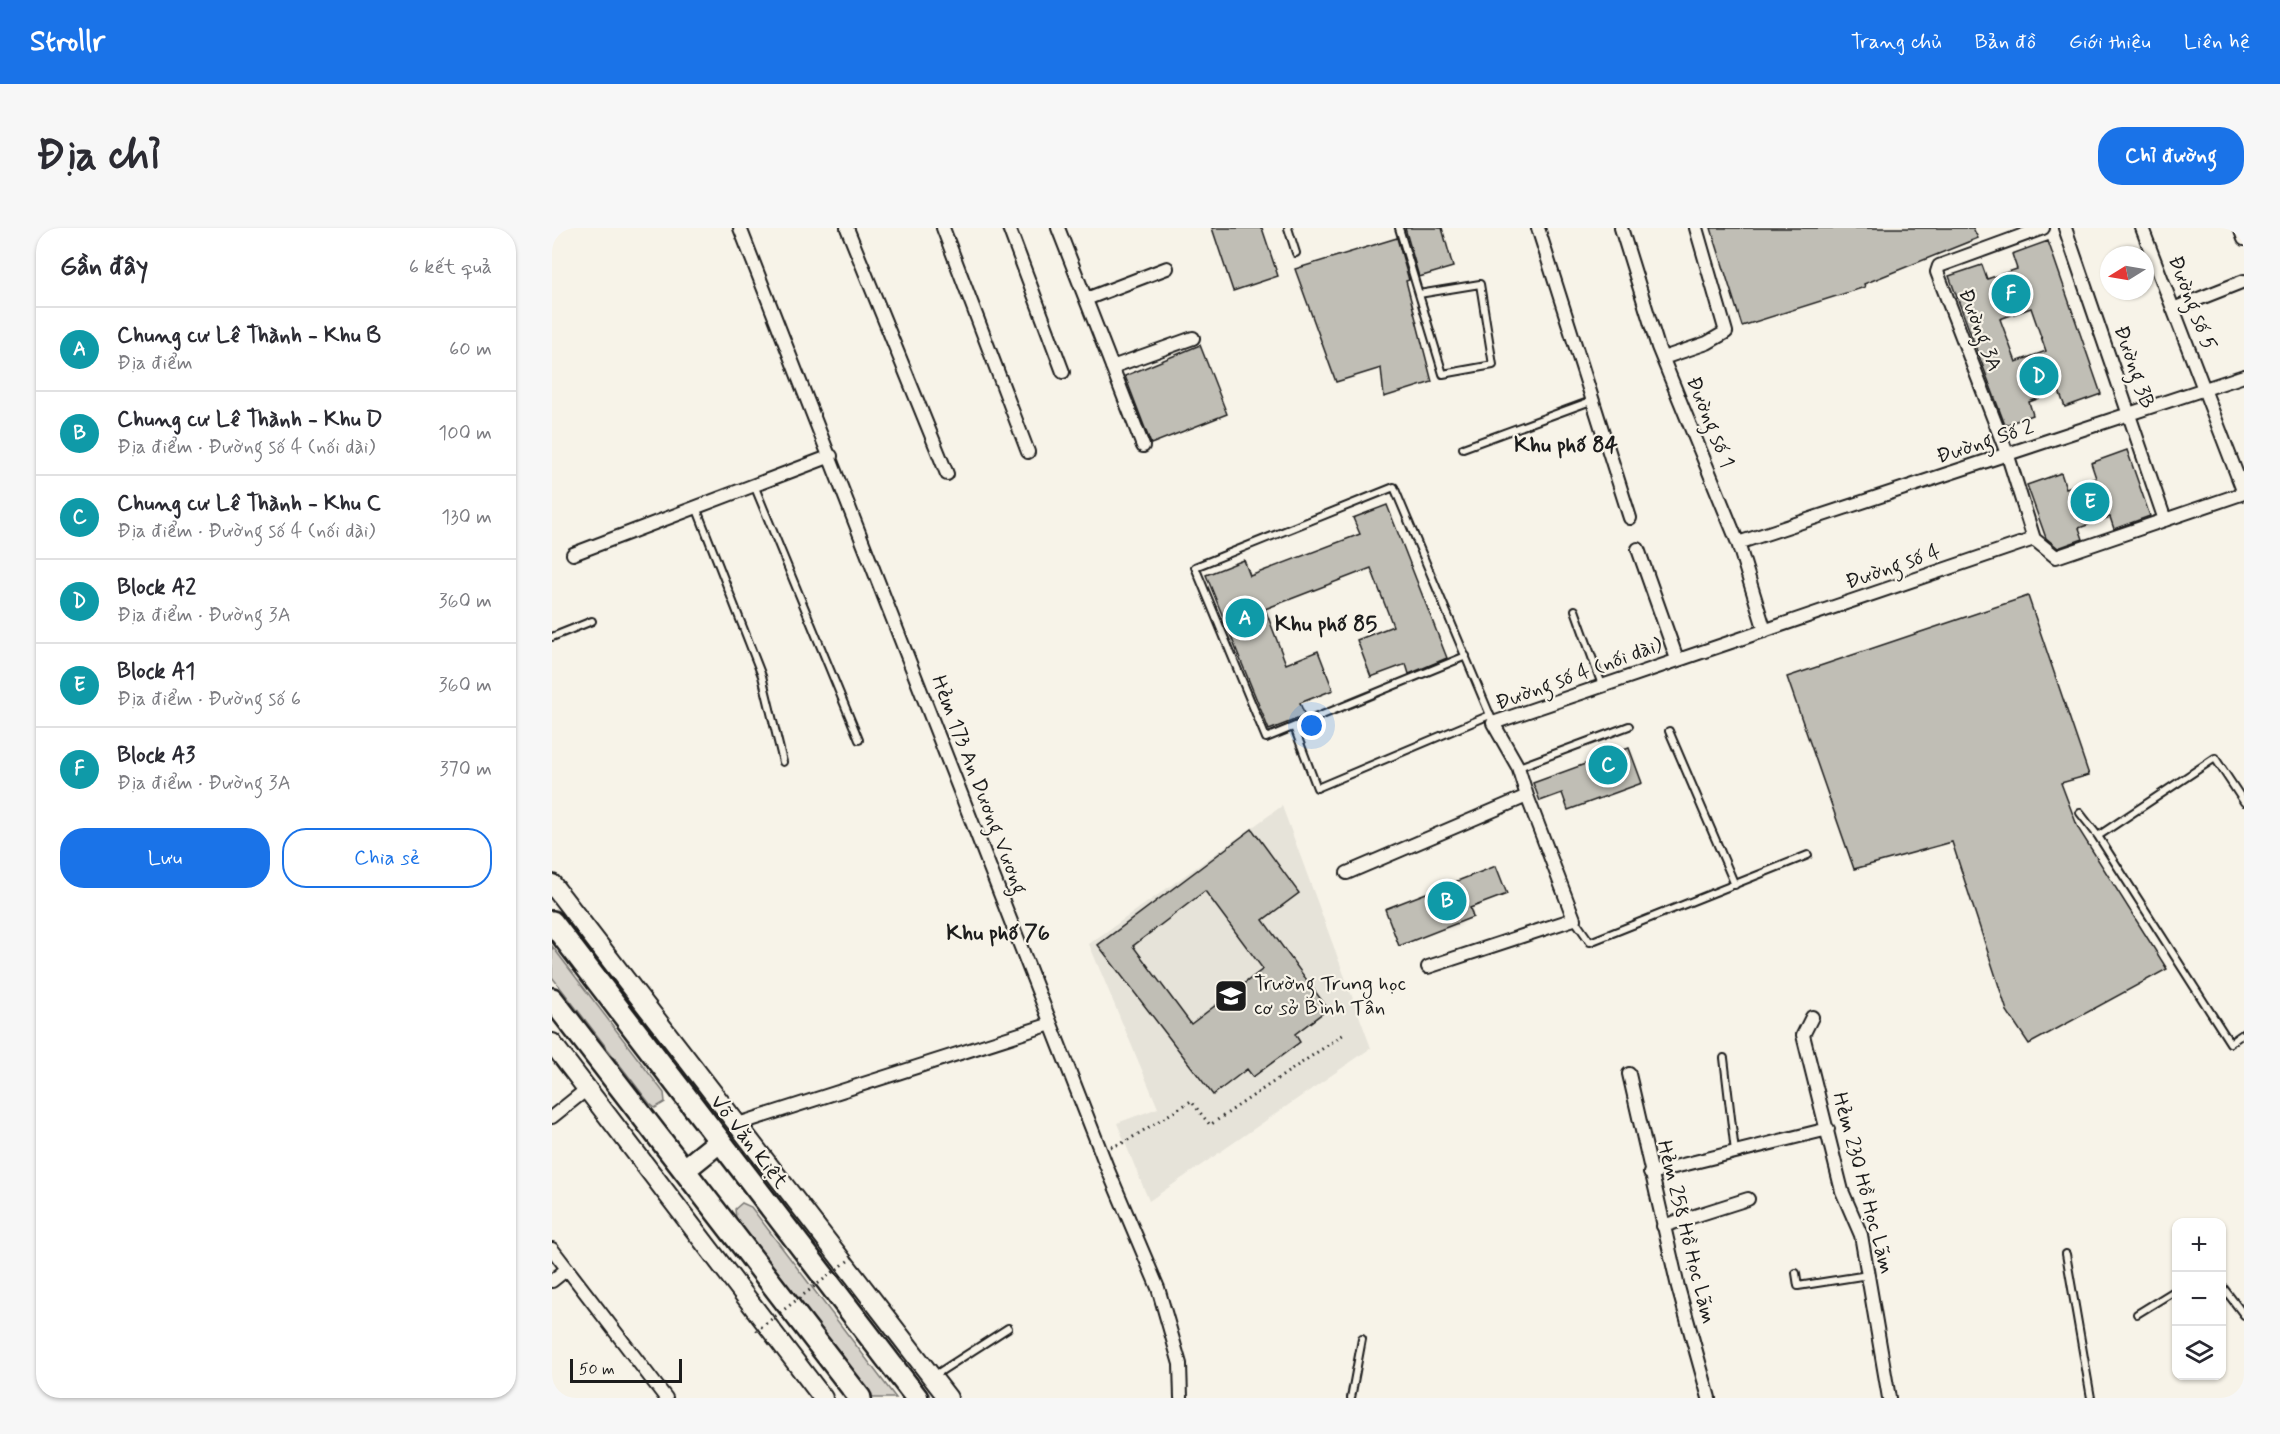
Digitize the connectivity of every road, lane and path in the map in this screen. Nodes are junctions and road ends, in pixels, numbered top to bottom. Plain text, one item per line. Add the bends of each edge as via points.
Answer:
1 (740, 228) edge
2 (847, 228) edge
3 (944, 228) edge
4 (1009, 228) edge
5 (1058, 228) edge
6 (1288, 228) edge
7 (1399, 228) edge
8 (1538, 228) edge
9 (1621, 228) edge
10 (1696, 228) edge
11 (2043, 228) edge
12 (2065, 228) edge
13 (2142, 228) edge
14 (2240, 228) edge
15 (2244, 238) edge
16 (1296, 253) dead end
17 (1167, 268) dead end
18 (2244, 281) edge
19 (1419, 294) junction
20 (1086, 299) junction
21 (2173, 309) junction
22 (1193, 338) dead end
23 (1663, 358) junction
24 (1112, 367) junction
25 (1063, 372) dead end
26 (2244, 376) edge
27 (2205, 391) junction
28 (1591, 402) junction
29 (2130, 415) junction
30 (1143, 446) dead end
31 (1463, 448) dead end
32 (1028, 452) dead end
33 (831, 456) junction
34 (2008, 456) junction
35 (947, 474) dead end
36 (754, 484) junction
37 (2244, 493) edge
38 (696, 507) junction
39 (1630, 518) dead end
40 (2165, 520) junction
41 (2034, 539) junction
42 (1738, 543) junction
43 (1638, 549) dead end
44 (573, 554) dead end
45 (1575, 610) dead end
46 (592, 621) dead end
47 (1765, 631) junction
48 (552, 637) edge
49 (1466, 656) junction
50 (1677, 659) junction
51 (1602, 685) junction
52 (1492, 719) junction
53 (1629, 726) dead end
54 (1294, 727) junction
55 (1669, 731) dead end
56 (859, 740) dead end
57 (783, 762) dead end
58 (1518, 767) junction
59 (1527, 796) junction
60 (2244, 802) edge
61 (2080, 813) dead end
62 (2098, 836) junction
63 (1808, 855) dead end
64 (1347, 873) dead end
65 (552, 884) edge
66 (1735, 885) junction
67 (1574, 919) junction
68 (552, 922) edge
69 (1428, 967) dead end
70 (552, 999) edge
71 (1812, 1017) dead end
72 (1051, 1024) junction
73 (2244, 1033) edge
74 (1344, 1034) dead end
75 (552, 1043) edge
76 (1724, 1058) dead end
77 (1629, 1074) dead end
78 (587, 1089) junction
79 (552, 1117) edge
80 (735, 1125) junction
81 (1828, 1129) junction
82 (720, 1141) junction
83 (1101, 1151) junction
84 (1735, 1152) junction
85 (684, 1170) junction
86 (1650, 1173) junction
87 (1748, 1199) dead end
88 (1663, 1226) junction
89 (552, 1249) edge
90 (2066, 1254) dead end
91 (853, 1257) dead end
92 (567, 1269) junction
93 (1796, 1273) dead end
94 (1869, 1274) junction
95 (552, 1281) edge
96 (2226, 1291) edge
97 (2172, 1292) edge
98 (2137, 1314) dead end
99 (2244, 1315) edge
100 (1008, 1328) dead end
101 (756, 1331) dead end
102 (1362, 1339) dead end
103 (932, 1377) junction
104 (1180, 1396) edge
105 (666, 1398) edge
106 (824, 1398) edge
107 (860, 1398) edge
108 (917, 1398) edge
109 (948, 1398) edge
110 (1351, 1398) edge
111 (1709, 1398) edge
112 (1889, 1398) edge
113 (2091, 1398) edge

1 - 33 street, Hẻm 173 An Dương Vương
2 - 35 street
3 - 32 street
4 - 25 street
5 - 20 street
6 - 16 lane
7 - 19 lane
8 - 28 street
9 - 23 street, Đường số 1
10 - 23 street via 1726,332
11 - 34 street, Đường 3A via 1939,266 1936,272
12 - 29 street, Đường 3B
13 - 21 street, Đường số 5
14 - 15 street
17 - 20 street
18 - 21 street
19 - 19 lane via 1480,284 1493,365 1443,374
20 - 24 street
21 - 27 street, Đường số 5
22 - 24 street
23 - 42 street, Đường số 1
24 - 30 street
26 - 27 street, Đường Số 2
27 - 29 street, Đường Số 2
27 - 37 street, Đường số 5
28 - 31 lane
28 - 39 street
29 - 34 street, Đường Số 2
29 - 40 street, Đường 3B
33 - 36 street
33 - 72 street, Hẻm 173 An Dương Vương
34 - 41 street, Đường 3A
34 - 42 street, Đường Số 2
36 - 38 street
36 - 56 lane
37 - 40 street
38 - 44 street
38 - 57 lane via 762,676
40 - 41 street via 2056,557
41 - 47 street, Đường số 4
42 - 47 street, Đường số 1
43 - 50 street
45 - 51 lane
46 - 48 lane
47 - 50 street, Đường số 4 (nối dài)
49 - 52 lane
49 - 54 lane
49 - 54 lane via 1394,487 1195,567 1266,738
50 - 51 street, Đường số 4 (nối dài)
51 - 52 street, Đường số 4 (nối dài)
52 - 54 lane via 1317,788
52 - 58 street, Đường số 4 (nối dài)
53 - 58 lane
55 - 66 lane
58 - 59 street, Đường số 4 (nối dài)
59 - 64 street
59 - 67 street, Đường số 4 (nối dài)
60 - 62 lane via 2215,758
61 - 62 lane
62 - 73 lane via 2230,1043
63 - 66 lane
65 - 80 main road, Võ Văn Kiệt
66 - 67 lane via 1590,942
67 - 69 street
68 - 82 highway, Võ Văn Kiệt
70 - 85 highway
71 - 81 street, Hẻm 230 Hồ Học Lãm via 1803,1035
72 - 80 street
72 - 83 street, Hẻm 173 An Dương Vương
74 - 83 path via 1210,1125 1191,1101 1125,1142
75 - 78 main road
76 - 84 lane
77 - 86 street, Hẻm 258 Hồ Học Lãm
78 - 79 street
78 - 106 main road
80 - 103 main road, Võ Văn Kiệt
81 - 84 street
81 - 94 street, Hẻm 230 Hồ Học Lãm via 1842,1191 1861,1235
82 - 85 highway
82 - 108 highway, Võ Văn Kiệt
83 - 104 street, Hẻm 173 An Dương Vương via 1158,1288 1180,1364
84 - 86 street
85 - 107 highway
86 - 88 street, Hẻm 258 Hồ Học Lãm
87 - 88 street
88 - 111 street, Hẻm 258 Hồ Học Lãm
89 - 92 street
90 - 113 lane
91 - 101 path, bridge
92 - 95 street
92 - 105 street
93 - 94 lane via 1798,1286
94 - 112 street, Hẻm 230 Hồ Học Lãm
96 - 99 lane
97 - 98 lane
100 - 103 lane
102 - 110 lane
103 - 109 main road, Võ Văn Kiệt

